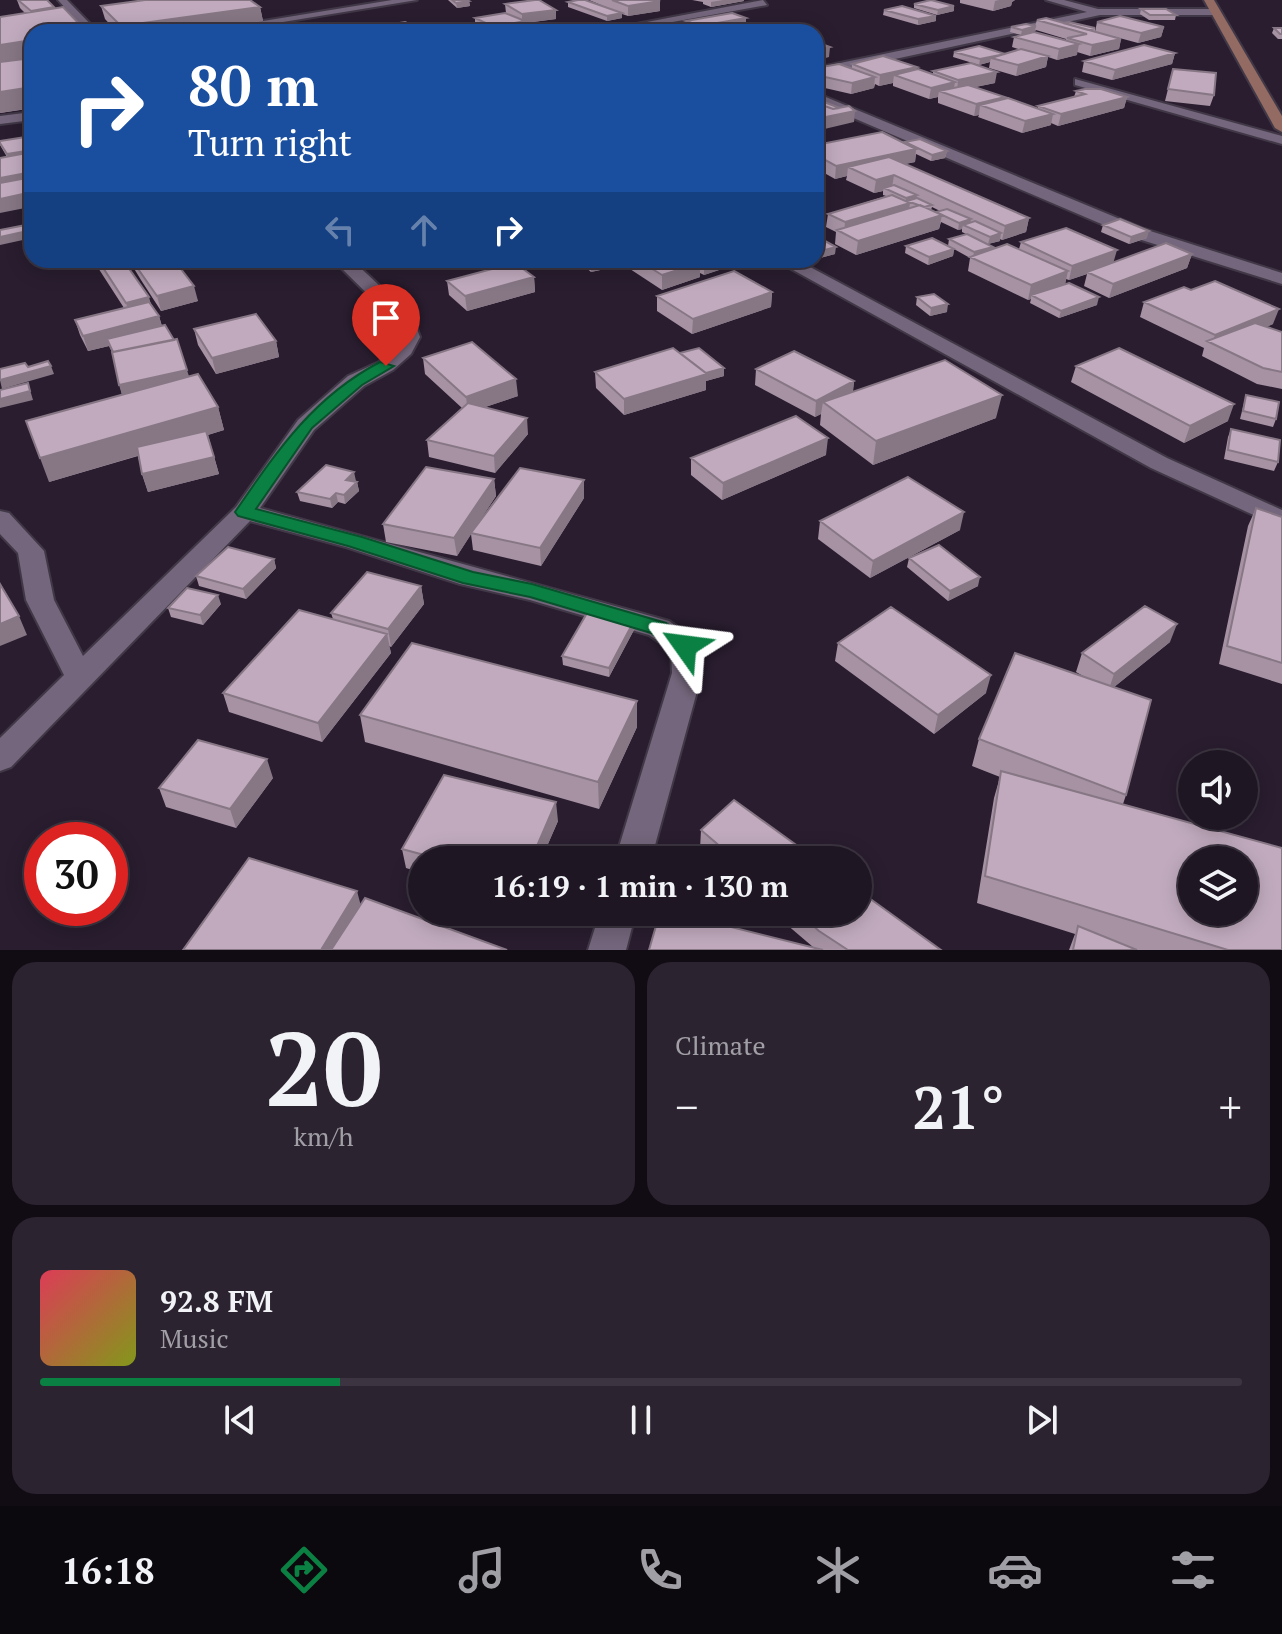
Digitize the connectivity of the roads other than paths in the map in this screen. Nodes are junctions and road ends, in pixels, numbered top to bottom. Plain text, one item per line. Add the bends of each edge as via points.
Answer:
1 (412, 0) edge
2 (1051, 0) edge
3 (62, 1) edge
4 (763, 3) dead end
5 (1212, 6) edge
6 (1100, 12) junction
7 (85, 24) edge
8 (253, 24) edge
9 (642, 24) edge
10 (824, 70) edge
11 (1079, 82) dead end
12 (824, 100) edge
13 (24, 117) edge
14 (0, 120) edge
15 (1282, 128) edge
16 (1282, 140) edge
17 (350, 268) edge
18 (799, 268) edge
19 (1282, 279) edge
20 (245, 512) junction
21 (0, 519) edge
22 (1282, 520) edge
23 (81, 680) junction
24 (0, 758) edge
25 (637, 846) edge
26 (614, 926) edge
27 (607, 950) edge

1 - 8 street
2 - 6 street
3 - 7 street
4 - 9 street
5 - 6 street
5 - 15 street
6 - 10 street
11 - 16 street
12 - 19 street via 1138,233
13 - 14 street
17 - 20 street via 405,320 410,337 386,366 346,389 306,425
18 - 22 street via 1159,463
20 - 23 street
20 - 25 street via 659,628 685,646 687,673
21 - 23 street via 31,551 40,600
23 - 24 street
26 - 27 street

